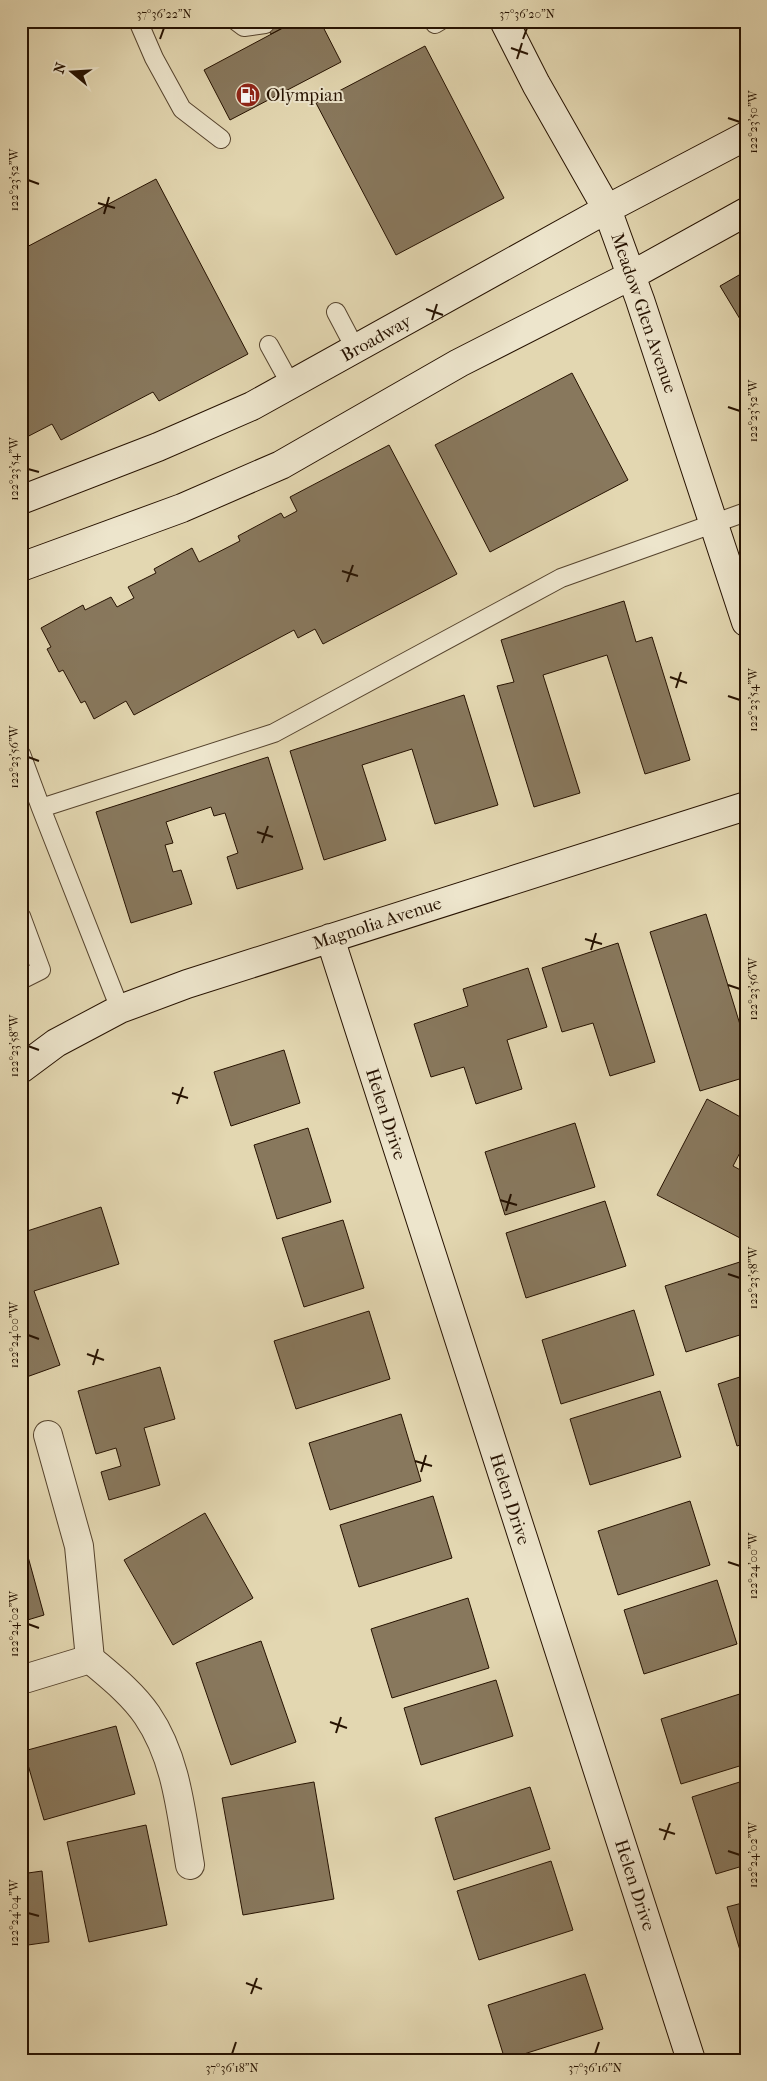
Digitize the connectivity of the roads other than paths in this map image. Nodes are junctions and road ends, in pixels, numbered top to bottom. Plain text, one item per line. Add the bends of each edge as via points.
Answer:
1 (138, 21) edge
2 (236, 21) edge
3 (504, 21) edge
4 (265, 24) dead end
5 (746, 136) edge
6 (221, 140) dead end
7 (606, 209) junction
8 (746, 212) edge
9 (632, 276) junction
10 (336, 312) dead end
11 (269, 345) dead end
12 (356, 350) junction
13 (291, 385) junction
14 (21, 500) edge
15 (746, 512) edge
16 (714, 524) junction
17 (21, 567) edge
18 (746, 622) edge
19 (21, 754) edge
20 (746, 806) edge
21 (41, 808) junction
22 (21, 916) edge
23 (330, 938) junction
24 (21, 980) edge
25 (120, 1009) junction
26 (21, 1069) edge
27 (48, 1435) dead end
28 (90, 1659) junction
29 (21, 1680) edge
30 (190, 1864) dead end
31 (691, 2060) edge

1 - 6 lane via 182,109
2 - 4 lane via 244,27
3 - 7 street, Meadow Glen Avenue
5 - 7 street, Broadway
7 - 9 street, Meadow Glen Avenue
7 - 12 street, Broadway
8 - 9 street
9 - 16 street, Meadow Glen Avenue
9 - 17 street via 459,363 281,464 182,508
10 - 12 lane
11 - 13 lane
12 - 13 street, Broadway
13 - 14 street, Broadway via 244,410 158,447
15 - 16 lane
16 - 18 street, Meadow Glen Avenue
16 - 21 lane via 561,578 274,733
19 - 21 lane
20 - 23 street, Magnolia Avenue
21 - 25 lane
22 - 24 lane via 41,970
23 - 25 street, Magnolia Avenue
23 - 31 street, Helen Drive
25 - 26 street, Magnolia Avenue via 56,1043
27 - 28 street via 79,1546
28 - 29 street
28 - 30 street via 147,1715 167,1752

